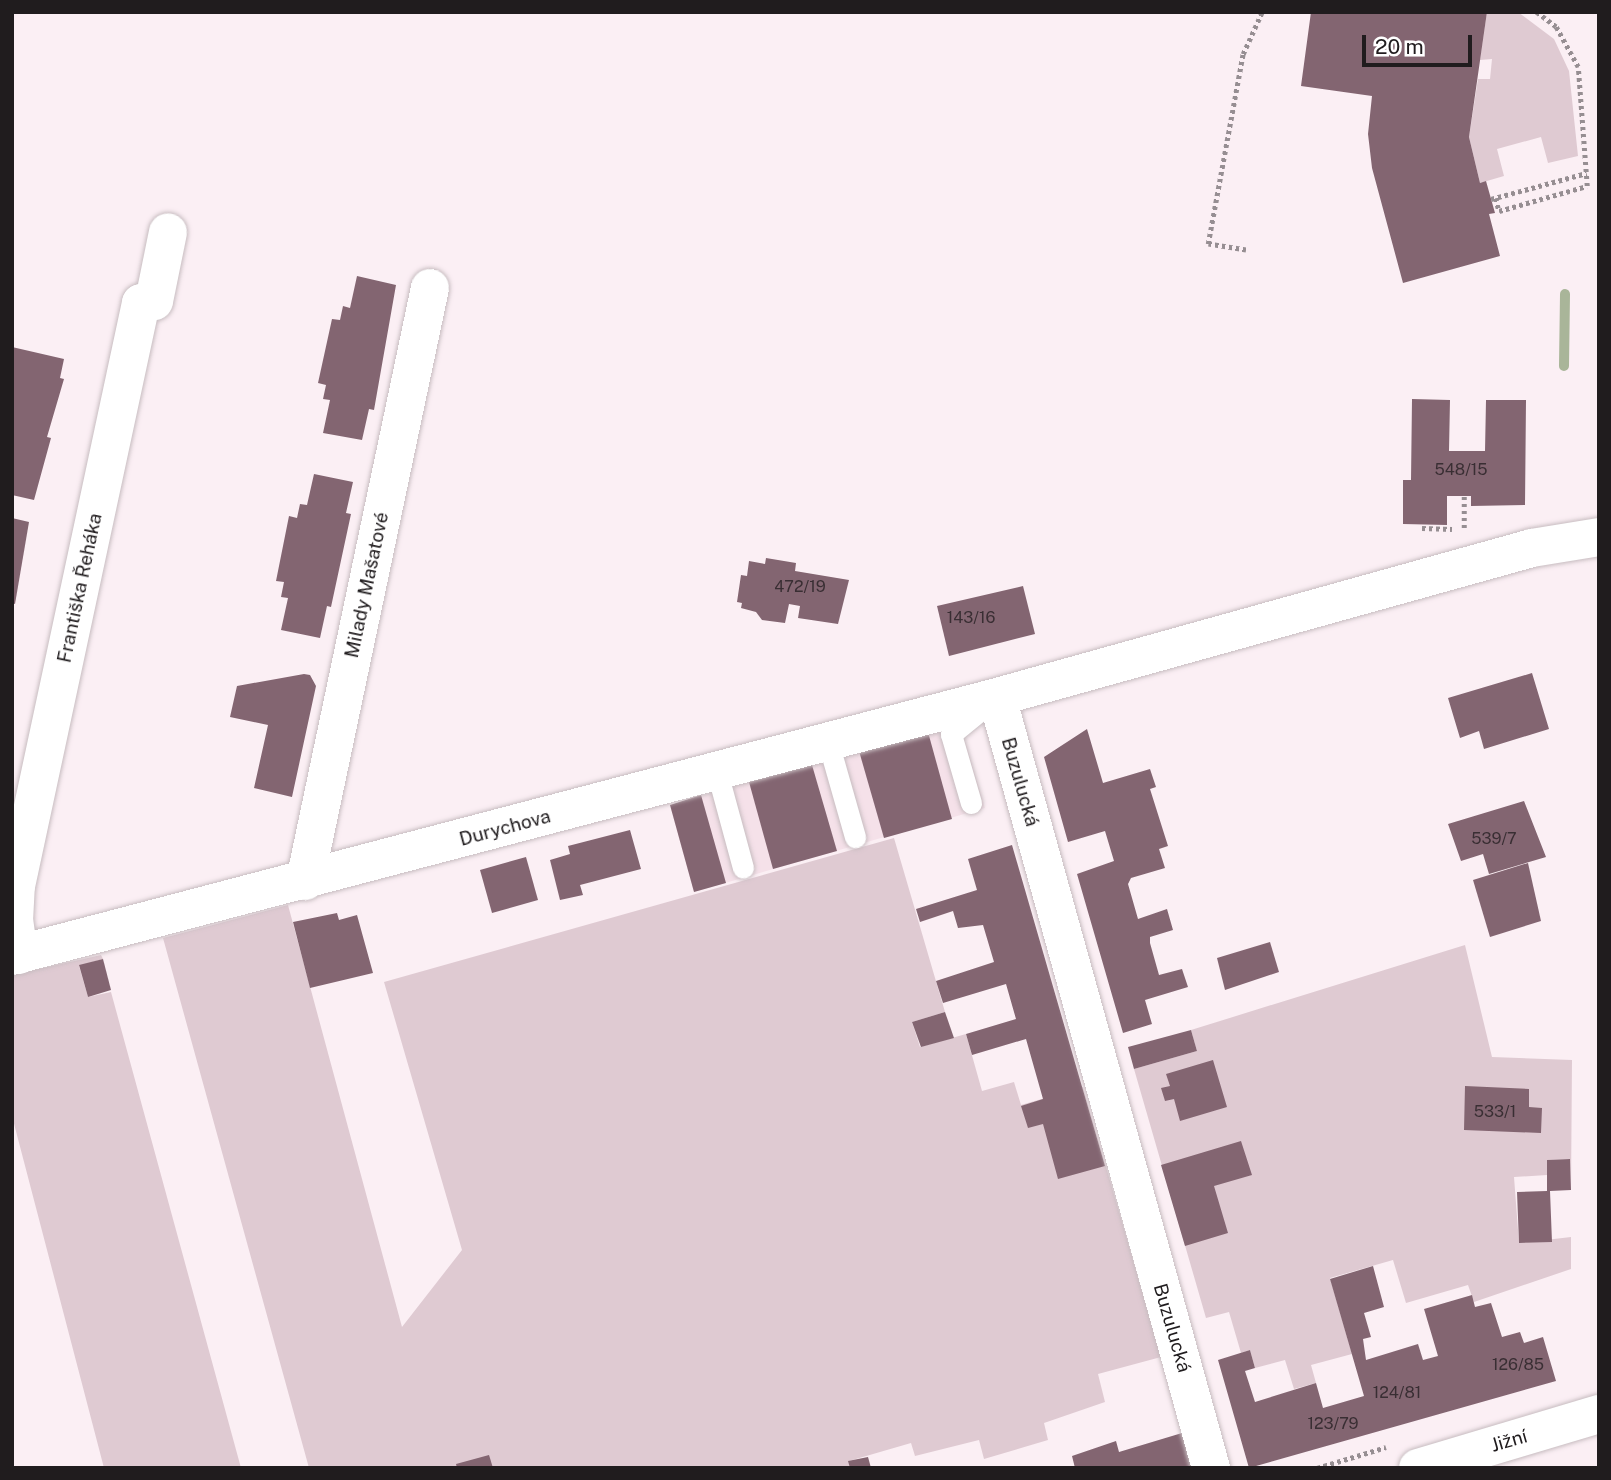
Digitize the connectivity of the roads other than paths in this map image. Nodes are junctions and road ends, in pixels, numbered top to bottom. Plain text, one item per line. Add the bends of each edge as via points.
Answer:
1 (168, 232) dead end
2 (430, 288) dead end
3 (1599, 537) edge
4 (997, 697) junction
5 (828, 742) junction
6 (717, 772) junction
7 (971, 803) dead end
8 (855, 836) dead end
9 (743, 868) dead end
10 (305, 881) junction
11 (16, 956) edge
12 (1599, 1414) edge
13 (1211, 1468) edge
14 (1418, 1468) edge

1 - 11 street, Františka Řeháka via 154,300 141,303 16,886
2 - 10 street, Milady Mašatové
3 - 4 street via 1532,548
4 - 5 street, Durychova
4 - 7 lane via 951,734
4 - 13 street, Buzulucká
5 - 6 street, Durychova
5 - 8 lane
6 - 9 lane
6 - 10 street, Durychova
10 - 11 street, Durychova
12 - 14 street, Jižní

